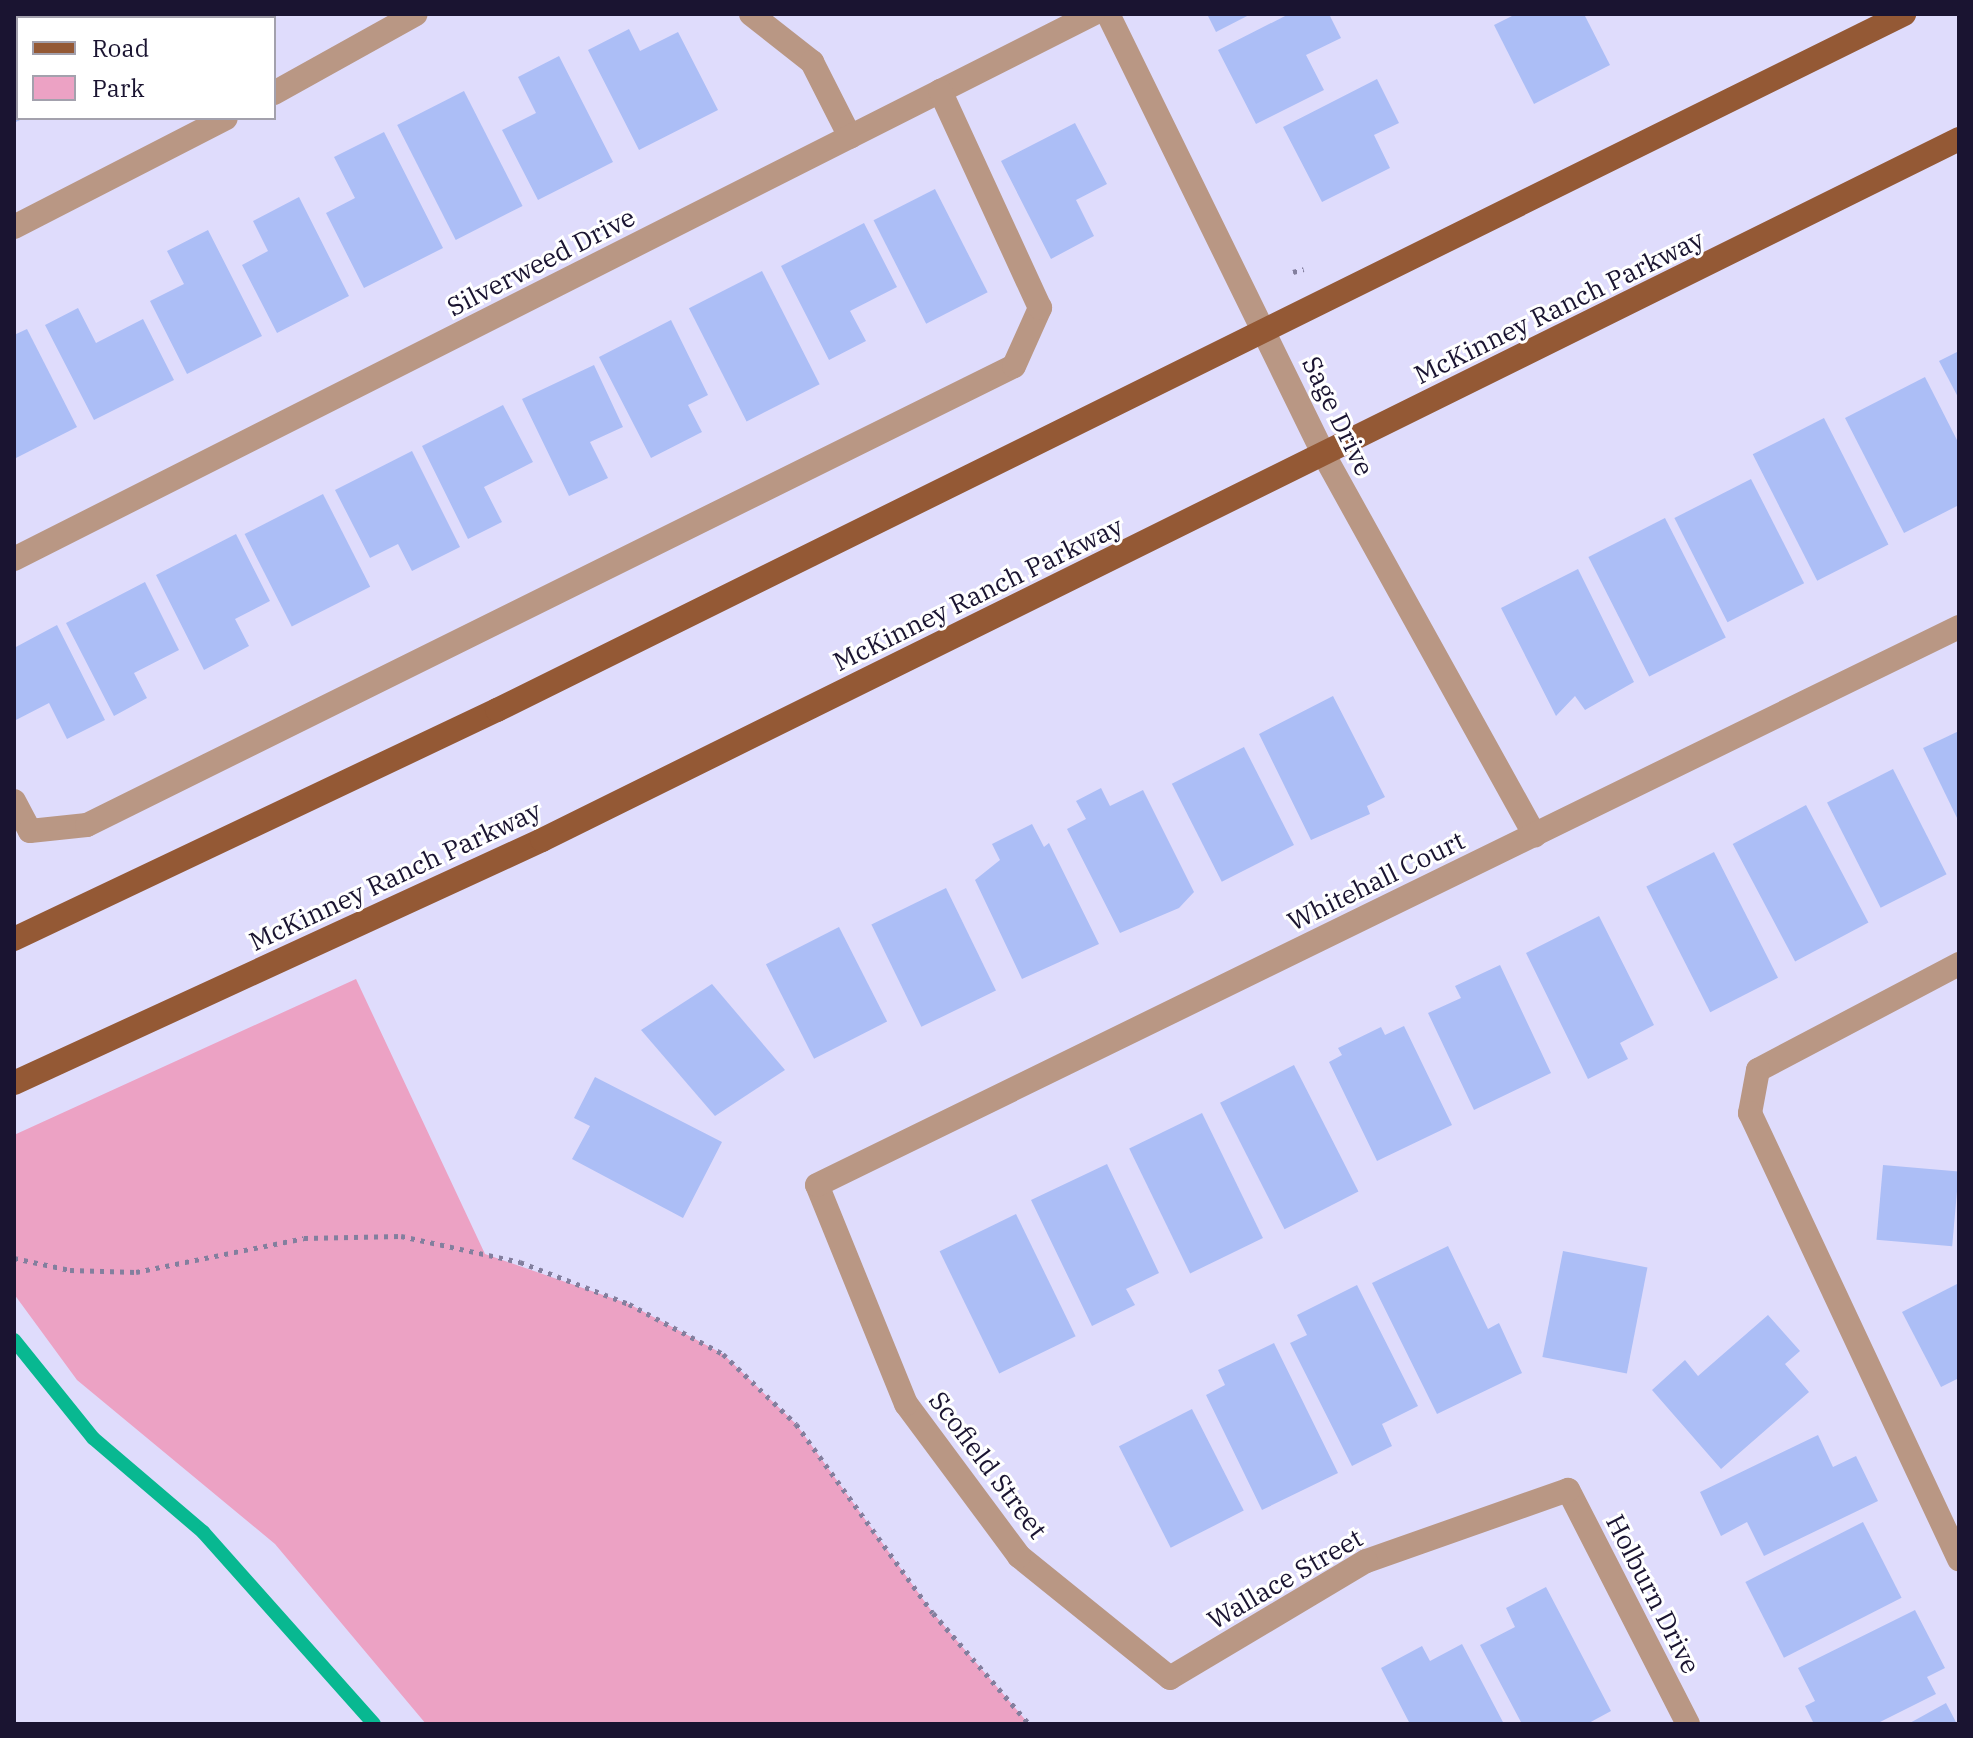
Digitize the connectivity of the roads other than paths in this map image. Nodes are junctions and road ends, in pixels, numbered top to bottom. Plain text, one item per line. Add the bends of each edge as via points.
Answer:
1 (416, 14) edge
2 (751, 14) edge
3 (1093, 14) edge
4 (1108, 14) edge
5 (1904, 14) edge
6 (940, 91) junction
7 (276, 92) edge
8 (222, 120) edge
9 (850, 137) junction
10 (1959, 139) edge
11 (14, 227) edge
12 (1265, 330) junction
13 (1324, 455) junction
14 (14, 559) edge
15 (1959, 627) edge
16 (14, 801) edge
17 (1535, 835) junction
18 (14, 939) edge
19 (1959, 964) edge
20 (14, 1083) edge
21 (817, 1185) joint
22 (1568, 1490) joint
23 (1959, 1560) edge
24 (1170, 1678) joint
25 (1688, 1724) edge

1 - 7 street
2 - 9 street via 812,62
3 - 6 street, Silverweed Drive
4 - 12 street, Sage Drive
5 - 12 main road
6 - 9 street, Silverweed Drive
6 - 16 street via 1040,308 1014,366 87,825 30,831
8 - 11 street
9 - 14 street, Silverweed Drive
10 - 13 main road, McKinney Ranch Parkway
12 - 13 street, Sage Drive
12 - 18 main road
13 - 17 street, Sage Drive
13 - 20 main road, McKinney Ranch Parkway via 542,840
15 - 17 street, Whitehall Court
17 - 21 street, Whitehall Court
19 - 23 street via 1758,1070 1750,1113
21 - 24 street, Scofield Street via 906,1404 1019,1556
22 - 24 street, Wallace Street via 1366,1561
22 - 25 street, Holburn Drive

